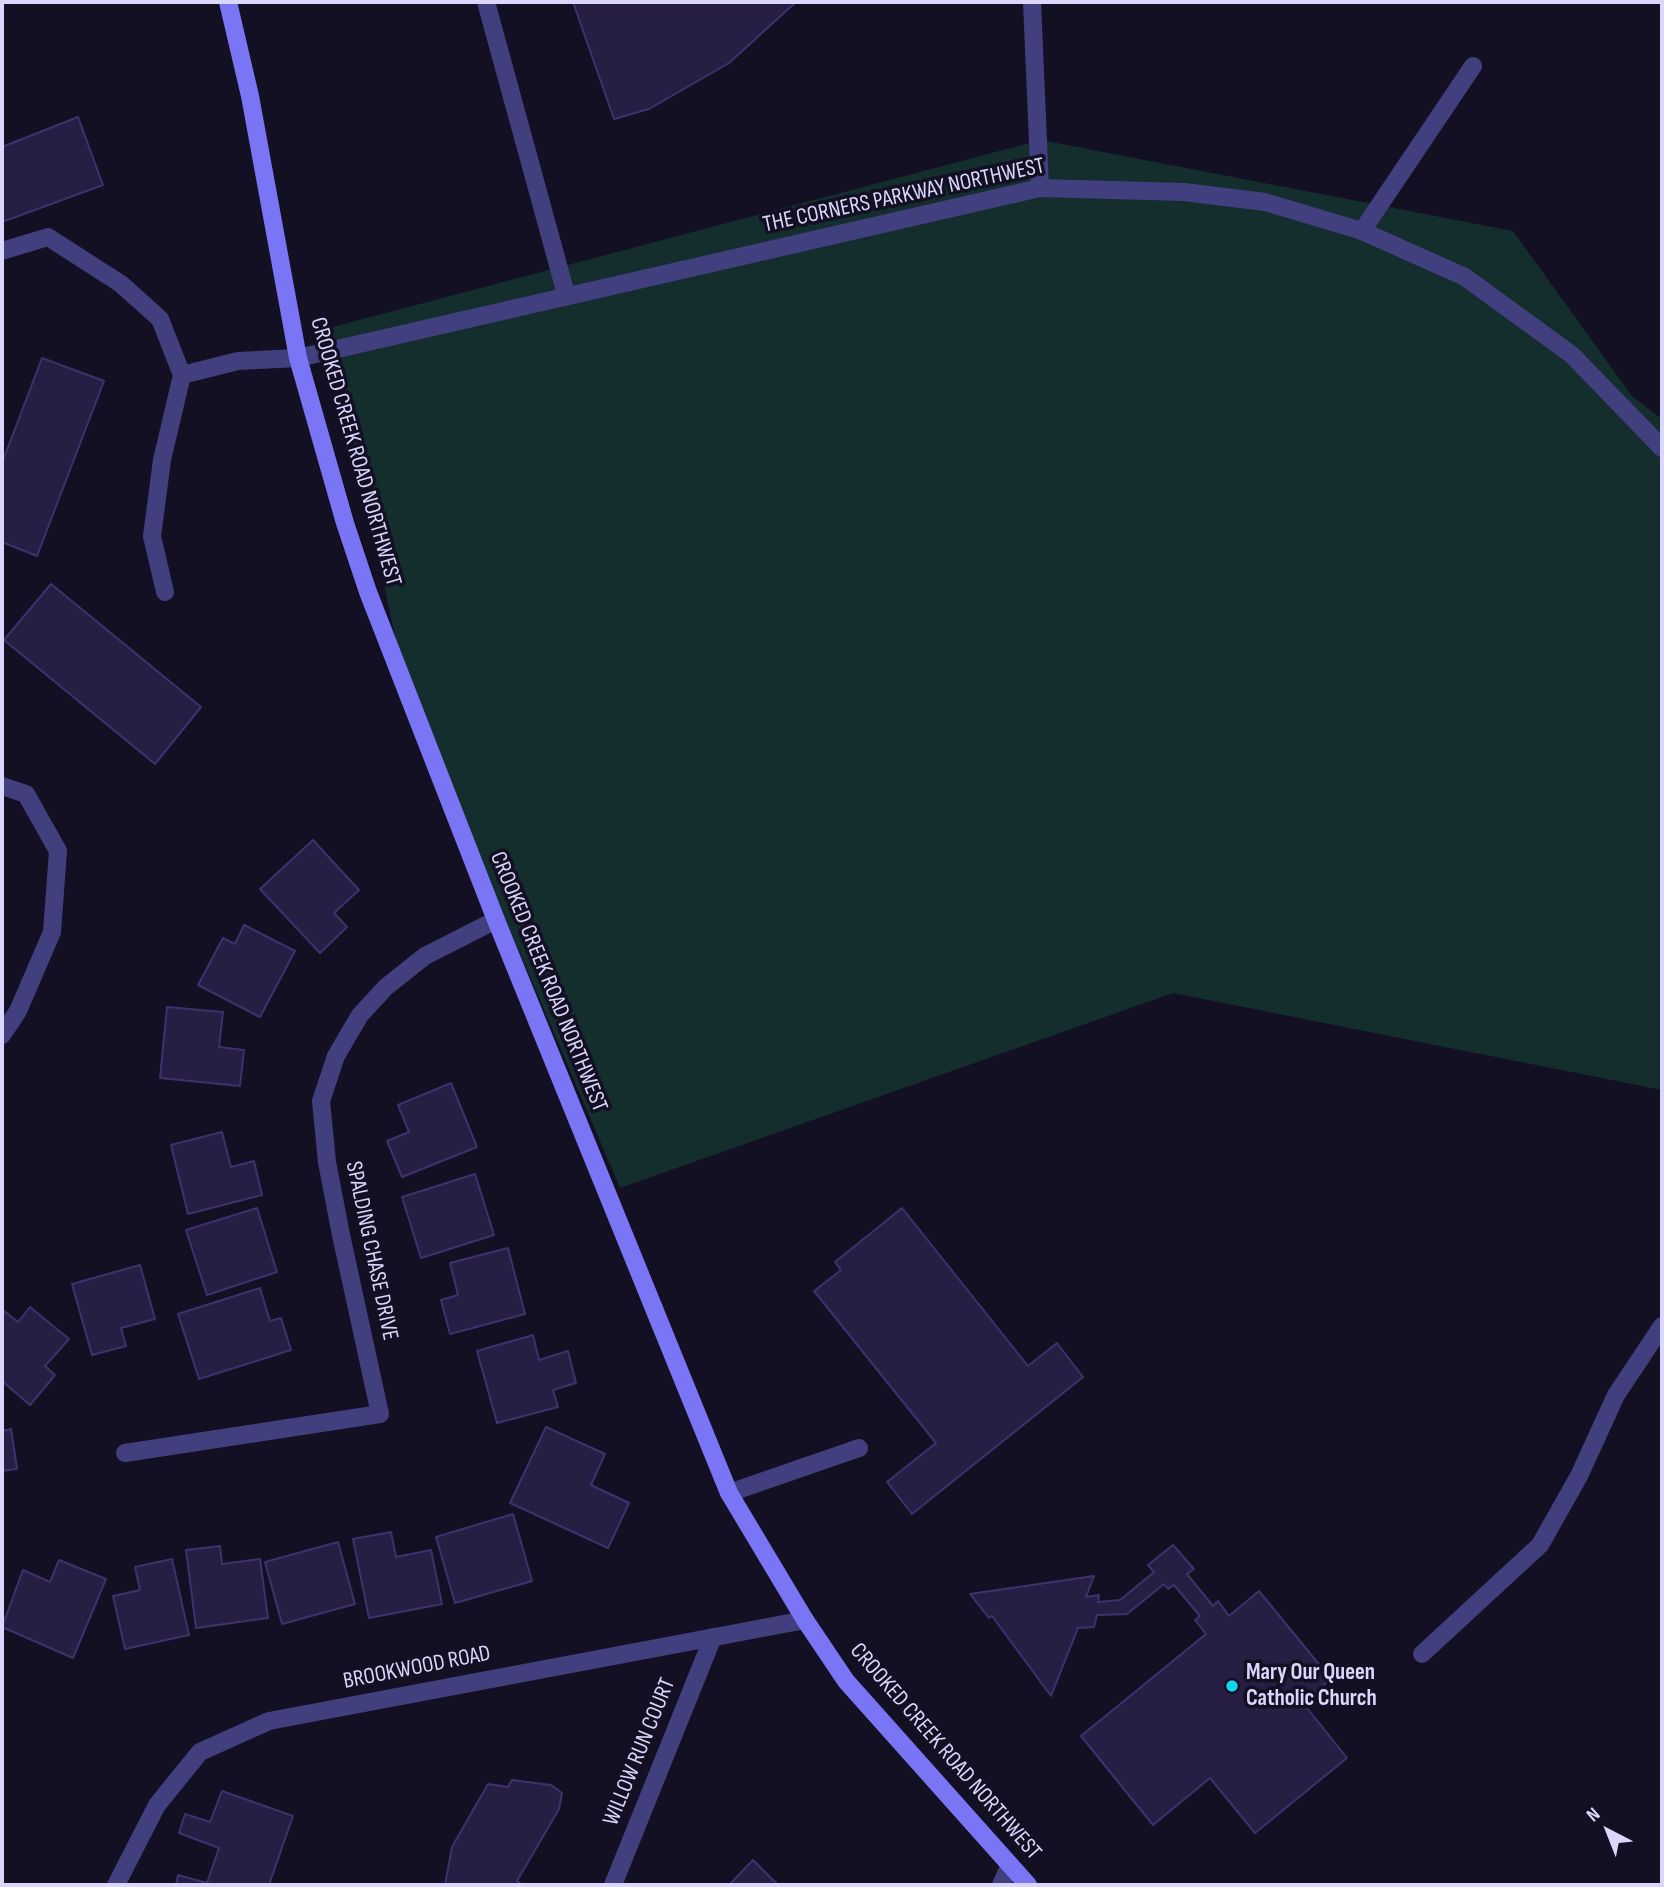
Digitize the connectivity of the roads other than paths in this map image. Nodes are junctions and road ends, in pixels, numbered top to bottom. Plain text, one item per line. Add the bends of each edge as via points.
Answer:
1 (228, 2) edge
2 (486, 2) edge
3 (1032, 2) edge
4 (1474, 66) dead end
5 (1040, 188) junction
6 (1362, 231) junction
7 (2, 251) edge
8 (566, 294) junction
9 (299, 358) junction
10 (182, 375) junction
11 (1662, 449) edge
12 (165, 592) dead end
13 (2, 786) edge
14 (496, 920) junction
15 (4, 1028) edge
16 (1662, 1326) edge
17 (859, 1448) dead end
18 (125, 1453) dead end
19 (729, 1493) junction
20 (805, 1620) junction
21 (713, 1637) junction
22 (1422, 1654) dead end
23 (1010, 1865) junction
24 (116, 1885) edge
25 (613, 1885) edge
26 (1001, 1885) edge
27 (1028, 1885) edge

1 - 9 street, CROOKED CREEK ROAD NORTHWEST
2 - 8 street
3 - 5 street
4 - 6 street
5 - 6 street, THE CORNERS PARKWAY NORTHWEST via 1184,192 1265,202
5 - 8 street, THE CORNERS PARKWAY NORTHWEST
6 - 11 street, THE CORNERS PARKWAY NORTHWEST via 1465,277 1572,355
7 - 10 street via 48,237 121,284 160,319
8 - 9 street, THE CORNERS PARKWAY NORTHWEST
9 - 10 street, THE CORNERS PARKWAY NORTHWEST via 238,361
9 - 14 street, CROOKED CREEK ROAD NORTHWEST via 368,592
10 - 12 street via 162,460 152,536
13 - 15 street via 26,794 58,851 52,932 18,1011
14 - 18 street, SPALDING CHASE DRIVE via 425,956 386,987 360,1014 335,1056 321,1101 327,1162 380,1414
14 - 19 street, CROOKED CREEK ROAD NORTHWEST
16 - 22 street via 1616,1395 1579,1476 1540,1545
17 - 19 street
19 - 20 street, CROOKED CREEK ROAD NORTHWEST
20 - 21 street, BROOKWOOD ROAD
20 - 23 street, CROOKED CREEK ROAD NORTHWEST via 846,1681
21 - 24 street, BROOKWOOD ROAD via 269,1721 200,1752 158,1805
21 - 25 street, WILLOW RUN COURT
23 - 26 street
23 - 27 street, CROOKED CREEK ROAD NORTHWEST

